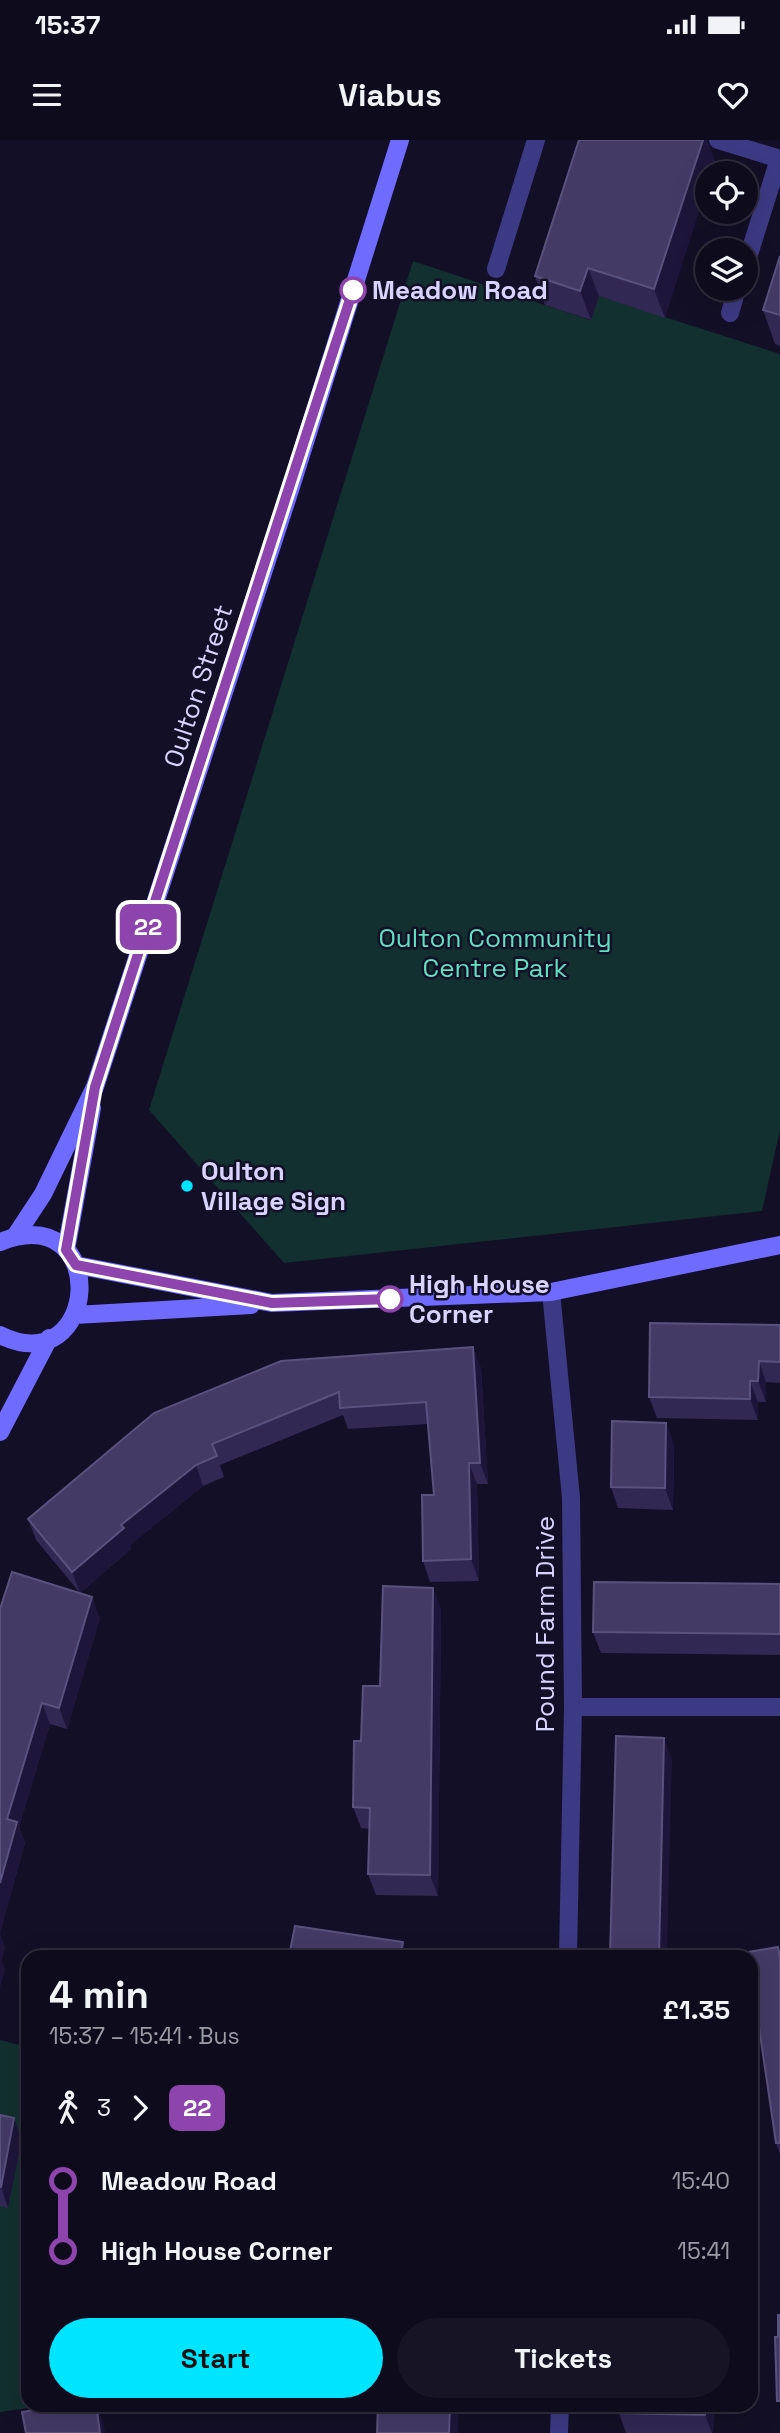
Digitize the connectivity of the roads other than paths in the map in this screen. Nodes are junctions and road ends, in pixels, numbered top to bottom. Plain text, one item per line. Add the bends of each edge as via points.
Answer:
1 (400, 140) edge
2 (536, 140) edge
3 (718, 140) edge
4 (780, 159) edge
5 (754, 238) edge
6 (496, 269) dead end
7 (734, 301) edge
8 (730, 313) dead end
9 (95, 1087) junction
10 (8, 1238) edge
11 (780, 1245) edge
12 (71, 1257) junction
13 (551, 1292) junction
14 (272, 1303) junction
15 (75, 1315) junction
16 (0, 1335) edge
17 (49, 1338) junction
18 (0, 1432) edge
19 (573, 1707) junction
20 (780, 1707) edge
21 (568, 1950) edge
22 (560, 2412) edge
23 (559, 2433) edge

1 - 9 main road, Oulton Street
2 - 6 street
3 - 4 street
4 - 5 street
7 - 8 street
9 - 10 main road, Oulton Street via 43,1194
9 - 12 main road
10 - 12 main road via 35,1235 52,1240
11 - 13 main road
12 - 14 main road
12 - 15 main road via 82,1282
13 - 14 main road
13 - 19 street, Pound Farm Drive via 571,1498
14 - 15 main road
15 - 17 main road
16 - 17 main road via 32,1343
17 - 18 main road
19 - 20 street
19 - 21 street, Pound Farm Drive
22 - 23 street

